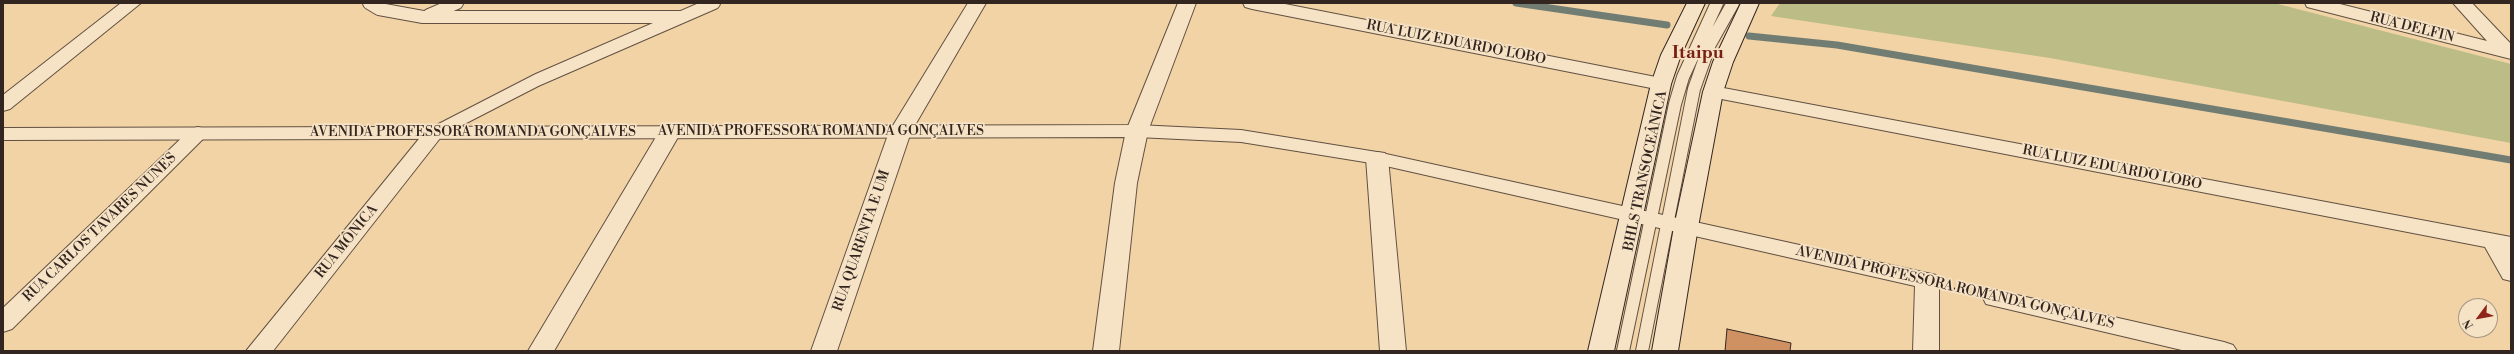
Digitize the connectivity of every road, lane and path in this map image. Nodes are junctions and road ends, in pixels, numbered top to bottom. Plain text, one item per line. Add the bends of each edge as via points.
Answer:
1 (132, 3) edge
2 (369, 3) edge
3 (457, 3) edge
4 (714, 3) edge
5 (977, 3) edge
6 (1187, 3) edge
7 (1252, 3) edge
8 (1696, 3) edge
9 (1717, 3) edge
10 (1733, 3) edge
11 (1750, 3) edge
12 (2314, 3) edge
13 (2462, 3) edge
14 (424, 17) junction
15 (680, 17) junction
16 (2509, 52) edge
17 (1661, 84) junction
18 (1712, 92) junction
19 (3, 105) edge
20 (1137, 131) junction
21 (670, 132) junction
22 (900, 132) junction
23 (198, 133) junction
24 (434, 133) junction
25 (3, 134) edge
26 (1377, 158) junction
27 (1659, 221) junction
28 (2502, 243) edge
29 (2511, 273) edge
30 (1927, 281) junction
31 (1995, 298) joint
32 (3, 323) edge
33 (259, 351) edge
34 (541, 351) edge
35 (824, 351) edge
36 (1106, 351) edge
37 (1393, 351) edge
38 (1601, 351) edge
39 (1623, 351) edge
40 (1642, 351) edge
41 (1665, 351) edge
42 (1926, 351) edge
43 (2224, 351) edge

1 - 19 street
2 - 14 lane via 379,9
3 - 14 lane
4 - 15 lane
5 - 22 street, RUA QUARENTA E UM
6 - 20 street
7 - 17 street, RUA LUIZ EDUARDO LOBO
8 - 17 street via 1671,55
9 - 27 lane, BHLS TRANSOCEÂNICA via 1683,77
10 - 27 lane, BHLS TRANSOCEÂNICA via 1710,44 1694,89
11 - 18 street
12 - 16 street, RUA DELFIN
13 - 16 street
14 - 15 lane
15 - 24 lane via 504,96
17 - 27 street
18 - 27 street
18 - 28 street, RUA LUIZ EDUARDO LOBO
20 - 22 street, AVENIDA PROFESSORA ROMANDA GONÇALVES
20 - 26 street, AVENIDA PROFESSORA ROMANDA GONÇALVES via 1241,136
20 - 36 street via 1126,183
21 - 22 street, AVENIDA PROFESSORA ROMANDA GONÇALVES
21 - 24 street, AVENIDA PROFESSORA ROMANDA GONÇALVES
21 - 34 street
22 - 35 street, RUA QUARENTA E UM
23 - 24 street, AVENIDA PROFESSORA ROMANDA GONÇALVES
23 - 25 street, AVENIDA PROFESSORA ROMANDA GONÇALVES
23 - 32 street, RUA CARLOS TAVARES NUNES
24 - 33 street, RUA MÔNICA
26 - 27 street, AVENIDA PROFESSORA ROMANDA GONÇALVES
26 - 37 street
27 - 30 street, AVENIDA PROFESSORA ROMANDA GONÇALVES
27 - 38 street
27 - 39 lane, BHLS TRANSOCEÂNICA
27 - 40 lane, BHLS TRANSOCEÂNICA
27 - 41 street
28 - 29 street
30 - 31 path, AVENIDA PROFESSORA ROMANDA GONÇALVES
30 - 42 street
31 - 43 street, AVENIDA PROFESSORA ROMANDA GONÇALVES

